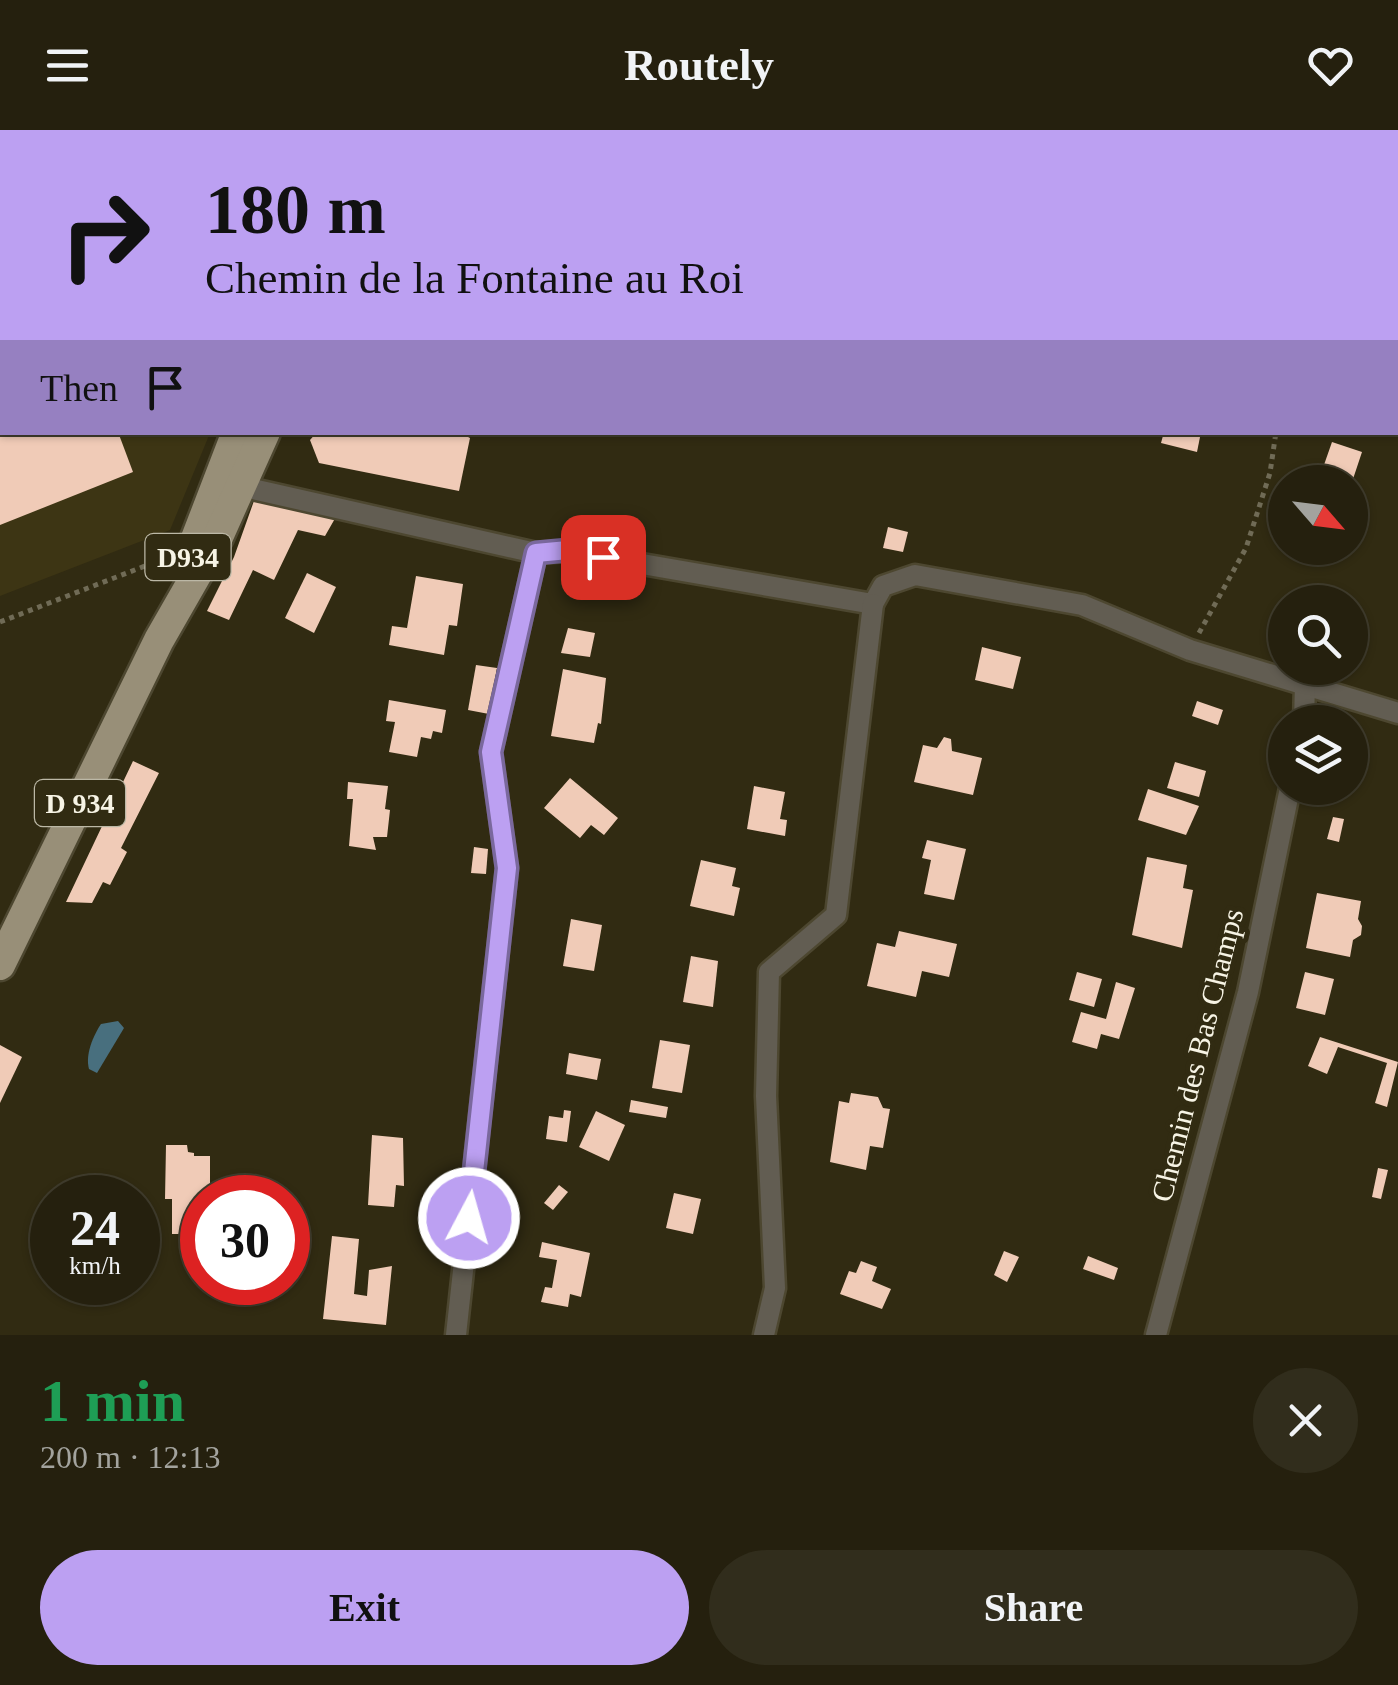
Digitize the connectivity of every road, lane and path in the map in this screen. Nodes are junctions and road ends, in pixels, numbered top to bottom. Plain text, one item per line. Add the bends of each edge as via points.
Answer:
1 (237, 435) edge
2 (263, 435) edge
3 (1276, 435) edge
4 (231, 479) junction
5 (536, 553) junction
6 (168, 557) dead end
7 (873, 604) junction
8 (0, 622) edge
9 (1190, 650) junction
10 (1268, 673) edge
11 (1308, 685) edge
12 (1398, 714) edge
13 (1286, 805) edge
14 (0, 966) edge
15 (456, 1335) edge
16 (764, 1335) edge
17 (1156, 1335) edge

1 - 4 main road
2 - 4 main road, D 934
3 - 9 path via 1246,548
4 - 5 street
4 - 14 main road, D 934 via 218,537 159,640
5 - 7 street via 568,550
5 - 15 street via 491,752 507,868
6 - 8 path
7 - 9 street via 882,586 915,574 1082,605
7 - 16 street via 836,916 769,972 774,1288
9 - 10 street
11 - 12 street
13 - 17 street, Chemin des Bas Champs via 1248,992

